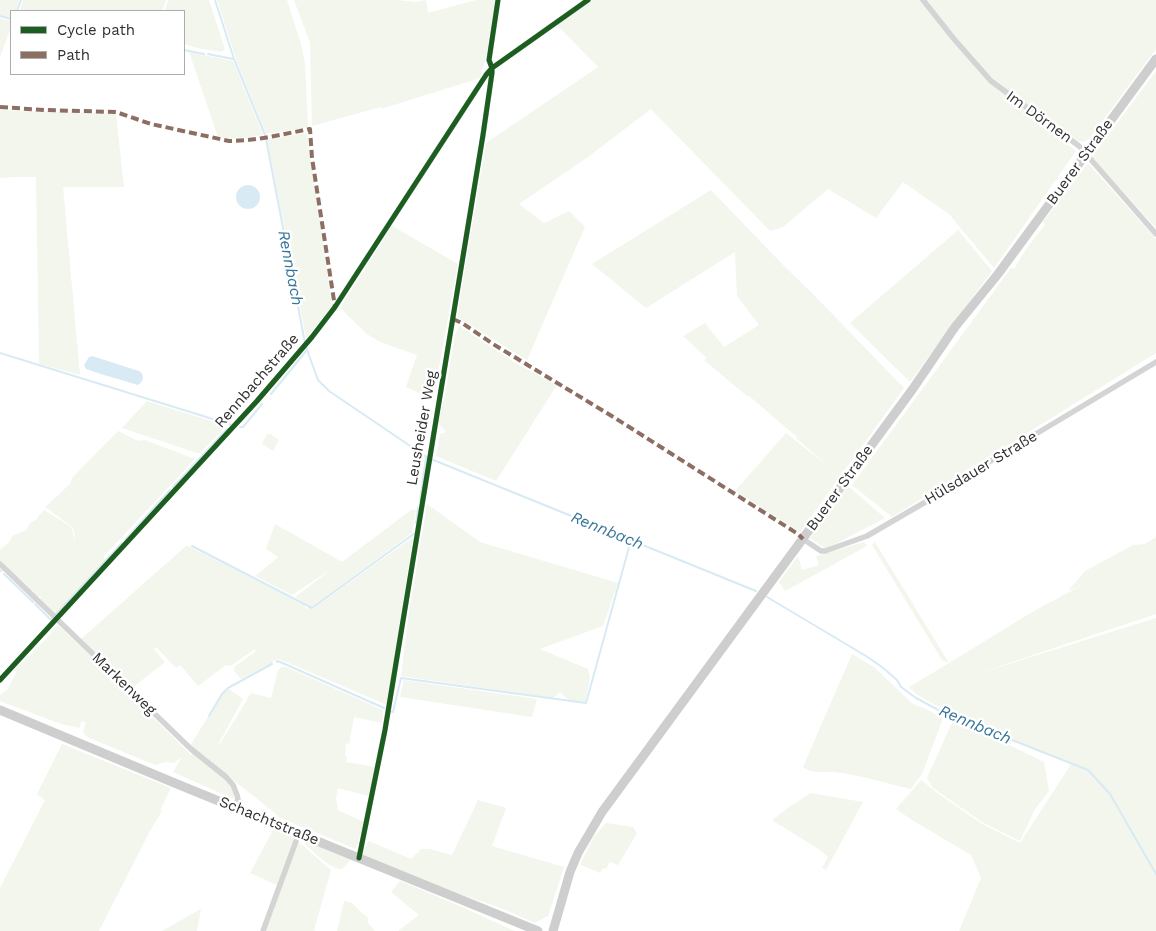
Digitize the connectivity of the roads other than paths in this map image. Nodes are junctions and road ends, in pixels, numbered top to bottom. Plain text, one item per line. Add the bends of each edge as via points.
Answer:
1 (498, 0) edge
2 (588, 0) edge
3 (923, 0) edge
4 (1156, 59) edge
5 (492, 68) junction
6 (1086, 154) junction
7 (1156, 234) edge
8 (1156, 362) edge
9 (803, 538) junction
10 (0, 564) edge
11 (57, 620) junction
12 (0, 680) edge
13 (0, 710) edge
14 (236, 807) junction
15 (299, 833) junction
16 (359, 858) junction
17 (263, 931) edge
18 (538, 931) edge
19 (552, 931) edge

1 - 5 street, Leusheider Weg via 489,60
2 - 5 street, Rennbachstraße
3 - 6 street, Im Dörnen via 991,81
4 - 6 main road, Buerer Straße
5 - 11 street, Rennbachstraße via 312,337 257,402
5 - 16 street, Leusheider Weg via 404,624
6 - 7 street, Im Dörnen
6 - 9 main road, Buerer Straße via 955,327
8 - 9 street, Hülsdauer Straße via 867,536 825,551
9 - 19 main road, Buerer Straße via 602,812 570,872
10 - 11 street, Markenweg
11 - 12 street, Rennbachstraße
11 - 14 street, Markenweg via 230,781 238,795
13 - 14 main road, Schachtstraße
14 - 15 main road, Schachtstraße
15 - 16 main road, Schachtstraße
15 - 17 street
16 - 18 main road, Schachtstraße

